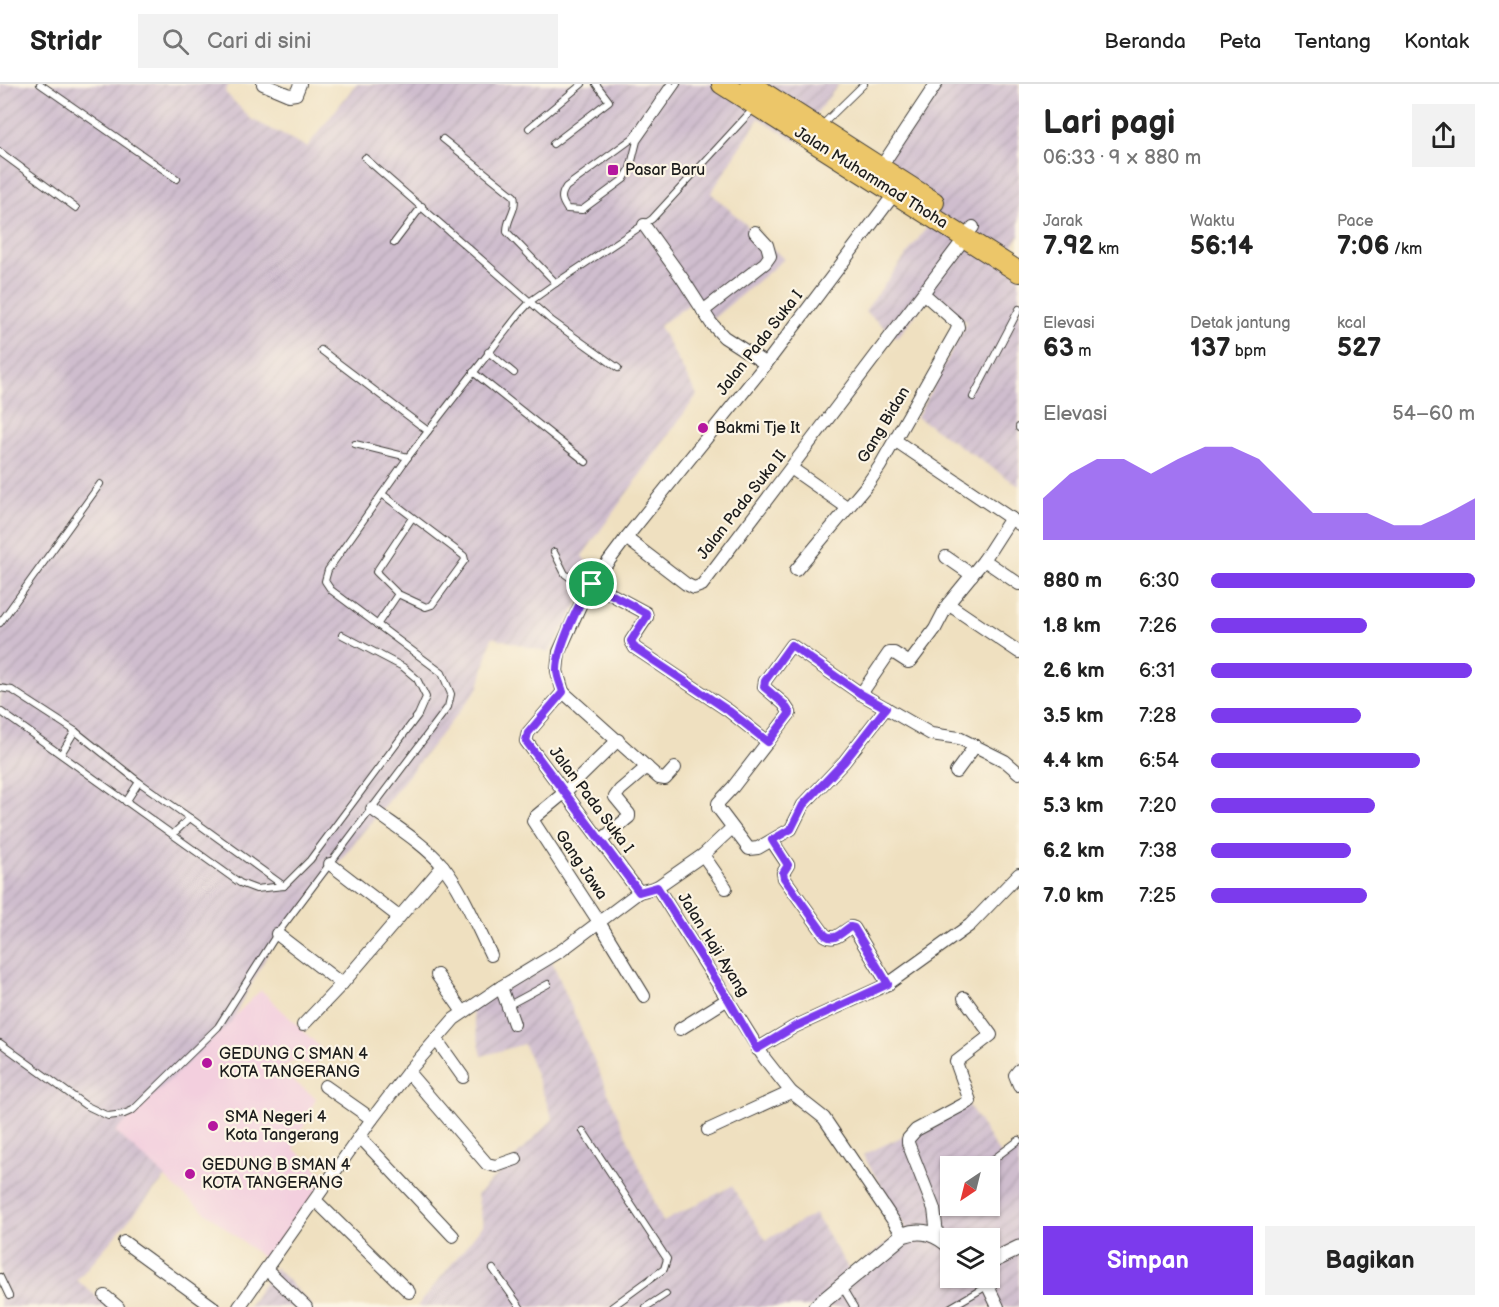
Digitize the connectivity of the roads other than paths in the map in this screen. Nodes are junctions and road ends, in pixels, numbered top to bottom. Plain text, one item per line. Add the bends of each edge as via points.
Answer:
1 (40, 84) edge
2 (263, 84) edge
3 (300, 84) edge
4 (582, 84) edge
5 (596, 84) edge
6 (670, 84) edge
7 (677, 84) edge
8 (722, 84) edge
9 (864, 84) edge
10 (936, 84) edge
11 (757, 94) edge
12 (529, 128) dead end
13 (818, 129) junction
14 (443, 139) dead end
15 (635, 140) junction
16 (553, 144) dead end
17 (0, 152) edge
18 (365, 158) dead end
19 (876, 173) junction
20 (177, 179) dead end
21 (895, 193) junction
22 (422, 206) junction
23 (76, 208) dead end
24 (644, 225) junction
25 (754, 232) dead end
26 (970, 233) junction
27 (394, 243) dead end
28 (1019, 257) edge
29 (1019, 272) edge
30 (556, 283) junction
31 (924, 294) junction
32 (530, 302) junction
33 (1019, 309) edge
34 (703, 311) junction
35 (321, 350) dead end
36 (488, 352) junction
37 (766, 364) junction
38 (618, 368) dead end
39 (473, 372) junction
40 (514, 373) dead end
41 (973, 397) dead end
42 (428, 431) junction
43 (896, 441) junction
44 (356, 444) dead end
45 (408, 457) junction
46 (586, 462) dead end
47 (791, 468) junction
48 (100, 484) dead end
49 (382, 494) junction
50 (848, 507) junction
51 (412, 518) junction
52 (1015, 521) edge
53 (626, 538) junction
54 (554, 552) dead end
55 (946, 557) dead end
56 (984, 560) junction
57 (796, 570) dead end
58 (972, 575) junction
59 (1019, 584) edge
60 (590, 587) junction
61 (398, 594) junction
62 (948, 604) junction
63 (0, 623) edge
64 (377, 625) junction
65 (342, 635) dead end
66 (1019, 652) edge
67 (0, 688) edge
68 (563, 692) junction
69 (861, 694) junction
70 (886, 708) junction
71 (0, 711) edge
72 (75, 732) junction
73 (618, 741) junction
74 (768, 742) junction
75 (975, 746) junction
76 (61, 754) junction
77 (647, 767) junction
78 (675, 768) dead end
79 (956, 772) dead end
80 (1019, 772) edge
81 (139, 782) junction
82 (564, 794) junction
83 (126, 802) junction
84 (372, 809) junction
85 (190, 818) junction
86 (732, 828) junction
87 (173, 834) junction
88 (772, 840) junction
89 (600, 841) junction
90 (703, 855) junction
91 (330, 864) junction
92 (443, 866) junction
93 (1019, 875) edge
94 (284, 886) junction
95 (657, 887) junction
96 (726, 888) dead end
97 (639, 892) junction
98 (399, 917) junction
99 (600, 922) junction
100 (277, 934) junction
101 (491, 955) dead end
102 (437, 975) dead end
103 (342, 984) junction
104 (548, 984) dead end
105 (888, 984) junction
106 (501, 987) junction
107 (644, 996) dead end
108 (964, 998) dead end
109 (728, 999) junction
110 (509, 1005) junction
111 (463, 1012) junction
112 (514, 1024) dead end
113 (303, 1025) dead end
114 (680, 1029) dead end
115 (436, 1039) junction
116 (0, 1043) edge
117 (757, 1049) junction
118 (1019, 1070) edge
119 (408, 1072) junction
120 (463, 1077) dead end
121 (1019, 1085) edge
122 (325, 1086) dead end
123 (791, 1092) junction
124 (372, 1119) junction
125 (708, 1130) dead end
126 (583, 1131) dead end
127 (360, 1137) junction
128 (1019, 1140) edge
129 (998, 1156) edge
130 (516, 1159) dead end
131 (316, 1201) junction
132 (937, 1234) junction
133 (903, 1235) junction
134 (453, 1236) dead end
135 (940, 1237) edge
136 (124, 1242) dead end
137 (1019, 1248) edge
138 (1000, 1257) edge
139 (266, 1269) junction
140 (493, 1269) dead end
141 (0, 1277) edge
142 (841, 1285) junction
143 (977, 1288) edge
144 (988, 1288) edge
145 (409, 1292) dead end
146 (666, 1294) dead end
147 (9, 1296) dead end
148 (105, 1296) dead end
149 (118, 1307) edge
150 (213, 1307) edge
151 (239, 1307) edge
152 (306, 1307) edge
153 (520, 1307) edge
154 (612, 1307) edge
155 (646, 1307) edge
156 (816, 1307) edge
157 (854, 1307) edge
158 (951, 1307) edge
159 (998, 1307) edge

1 - 20 lane
2 - 3 street via 293,95
4 - 12 lane
5 - 16 lane via 609,101
6 - 15 lane
7 - 15 lane
8 - 11 main road, Jalan Muhammad Thoha
9 - 13 lane
10 - 19 street
11 - 13 main road, Jalan Muhammad Thoha
11 - 19 main road, Jalan Muhammad Thoha
11 - 24 lane via 661,211
13 - 19 main road, Jalan Muhammad Thoha
14 - 30 lane via 514,196 507,232
15 - 15 lane via 630,169 624,179 582,210 567,209 561,200 566,187
17 - 23 lane
18 - 22 lane
19 - 21 main road, Jalan Muhammad Thoha
19 - 26 main road, Jalan Muhammad Thoha
21 - 26 main road, Jalan Muhammad Thoha
21 - 37 street, Jalan Pada Suka I
22 - 27 lane
22 - 32 lane
24 - 30 lane
24 - 34 street
25 - 34 street via 767,245 770,256
26 - 28 main road, Jalan Muhammad Thoha
26 - 29 main road, Jalan Muhammad Thoha
26 - 31 street, Jalan Pada Suka II
30 - 32 lane
31 - 43 street, Gang Bidan via 958,327
31 - 47 street, Jalan Pada Suka II
32 - 36 lane
32 - 38 lane
33 - 41 lane
34 - 37 street via 724,337
35 - 42 lane
36 - 39 lane
36 - 40 lane
37 - 53 street, Jalan Pada Suka I
39 - 42 lane
39 - 46 lane
42 - 45 lane
43 - 50 street, Gang Bidan
43 - 52 street
44 - 45 lane
45 - 49 lane
47 - 50 street
47 - 53 street, Jalan Pada Suka II via 698,587 686,584
48 - 63 lane
49 - 51 lane
49 - 64 lane via 328,570 325,581 330,590
50 - 57 street, Gang Bidan
51 - 61 lane via 376,572
51 - 61 lane via 465,560 432,605 423,606
52 - 56 street
53 - 60 street, Jalan Pada Suka I
54 - 60 lane via 565,574
55 - 58 street
56 - 58 street
56 - 59 street
58 - 62 street
60 - 68 street, Jalan Pada Suka I via 559,652 557,671
60 - 74 street via 646,613 631,641 635,648
61 - 64 lane
62 - 66 street
62 - 69 street via 911,661 889,653
64 - 84 lane via 442,674 451,694 448,707
65 - 94 lane via 403,667 417,679 426,698 418,715 310,861
67 - 72 lane via 12,690
68 - 73 street
68 - 82 street, Jalan Pada Suka I via 528,733 526,741
69 - 70 street
69 - 74 street via 791,645 765,681 764,687 790,713
70 - 75 street via 932,734 959,738
70 - 88 street via 844,762 803,805 791,829
71 - 76 lane
72 - 76 lane
72 - 81 lane
73 - 77 street
73 - 82 street
74 - 86 street via 718,803
75 - 79 street
75 - 80 street
76 - 83 lane
77 - 78 street via 662,780
77 - 89 street via 615,797 628,817
81 - 83 lane
81 - 85 lane
82 - 89 street, Jalan Pada Suka I
82 - 99 street, Gang Jawa via 532,821
83 - 87 lane
84 - 91 lane
84 - 92 street
85 - 87 lane
85 - 94 lane
86 - 88 street via 749,849
86 - 90 street
87 - 94 lane via 240,883 256,889
88 - 105 street via 788,865 784,878 825,935 834,938 854,928
89 - 97 street, Jalan Pada Suka I
90 - 95 street
90 - 96 street
91 - 98 street
91 - 100 lane
92 - 98 street
92 - 101 street
93 - 105 street via 970,925
95 - 97 street, Jalan Haji Ayang
95 - 109 street, Jalan Haji Ayang
97 - 99 street
98 - 103 street
99 - 106 street
99 - 107 street, Gang Jawa
100 - 103 street
100 - 116 lane via 218,1027 133,1110 124,1114 108,1116 85,1104
102 - 111 street
103 - 113 street
104 - 110 lane
105 - 117 street via 794,1027
106 - 110 street
106 - 111 street
108 - 132 street via 991,1035 956,1062 970,1101 916,1130 908,1139 934,1209
109 - 114 street
109 - 117 street, Jalan Haji Ayang
110 - 112 street
111 - 115 street
115 - 119 street
115 - 120 street
117 - 123 street, Jalan Haji Ayang
118 - 121 street via 1015,1075
119 - 124 street
119 - 130 street via 487,1164 496,1166
122 - 124 street
123 - 125 street
123 - 133 street, Jalan Haji Ayang via 824,1118
124 - 127 street
126 - 154 lane via 667,1258 664,1269
127 - 131 street
127 - 134 street
128 - 129 lane
131 - 139 street
131 - 145 street
132 - 133 street
132 - 135 street
133 - 142 street
136 - 150 street
137 - 138 street
139 - 151 street
139 - 152 street
140 - 153 lane
141 - 147 lane
142 - 156 street
142 - 157 lane
143 - 158 lane
144 - 159 street
146 - 155 lane
148 - 149 street

